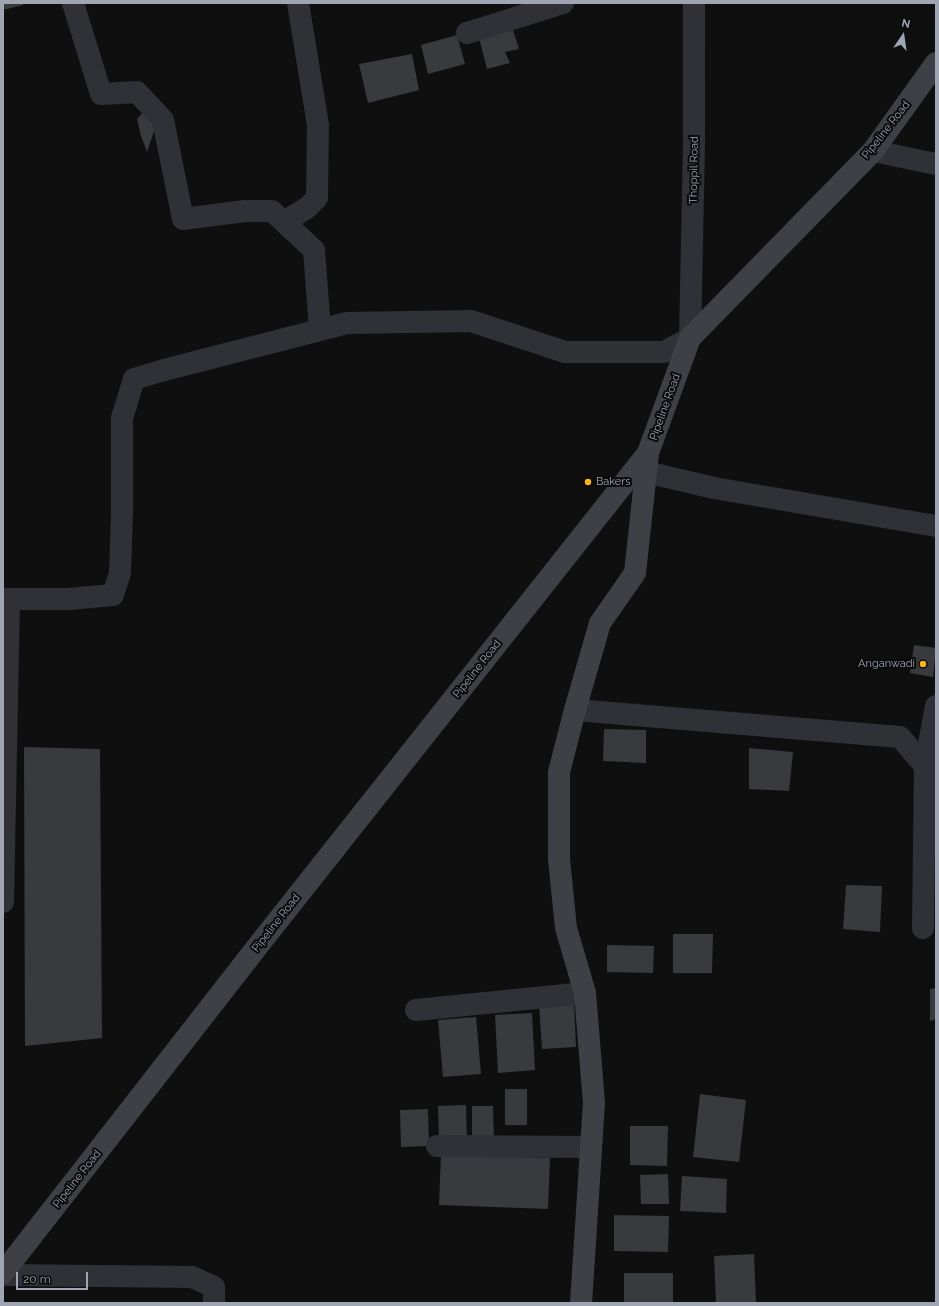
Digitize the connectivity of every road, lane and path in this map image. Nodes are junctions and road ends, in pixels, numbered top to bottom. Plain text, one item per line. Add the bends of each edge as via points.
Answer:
1 (73, 3) edge
2 (298, 3) edge
3 (563, 3) edge
4 (694, 3) edge
5 (467, 33) dead end
6 (936, 63) edge
7 (872, 151) junction
8 (936, 164) edge
9 (284, 222) junction
10 (320, 330) junction
11 (690, 338) junction
12 (647, 462) junction
13 (936, 526) edge
14 (6, 599) edge
15 (936, 706) edge
16 (574, 710) junction
17 (925, 766) junction
18 (3, 902) edge
19 (923, 928) dead end
20 (585, 994) junction
21 (416, 1010) dead end
22 (437, 1146) dead end
23 (591, 1147) junction
24 (3, 1274) edge
25 (214, 1303) edge
26 (582, 1303) edge

1 - 9 street via 101,94 137,92 163,120 183,219 245,211 272,211
2 - 9 street via 318,125 318,192 317,198 307,208
3 - 5 street
4 - 11 street, Thoppil Road
6 - 7 street, Pipeline Road
7 - 8 street
7 - 11 street, Pipeline Road
9 - 10 street via 314,250
10 - 11 street via 348,323 471,321 565,352 664,352
10 - 14 street via 134,379 122,418 120,573 113,595 69,599
11 - 12 street, Pipeline Road
12 - 13 street via 714,488
12 - 16 street via 635,573 600,623
12 - 24 street, Pipeline Road via 257,947
14 - 18 street
15 - 17 street
16 - 17 street via 900,737
16 - 20 street via 559,772 559,859 566,928
17 - 19 street
20 - 21 street
20 - 23 street via 594,1103
22 - 23 street
23 - 26 street
24 - 25 street via 192,1277 214,1287

